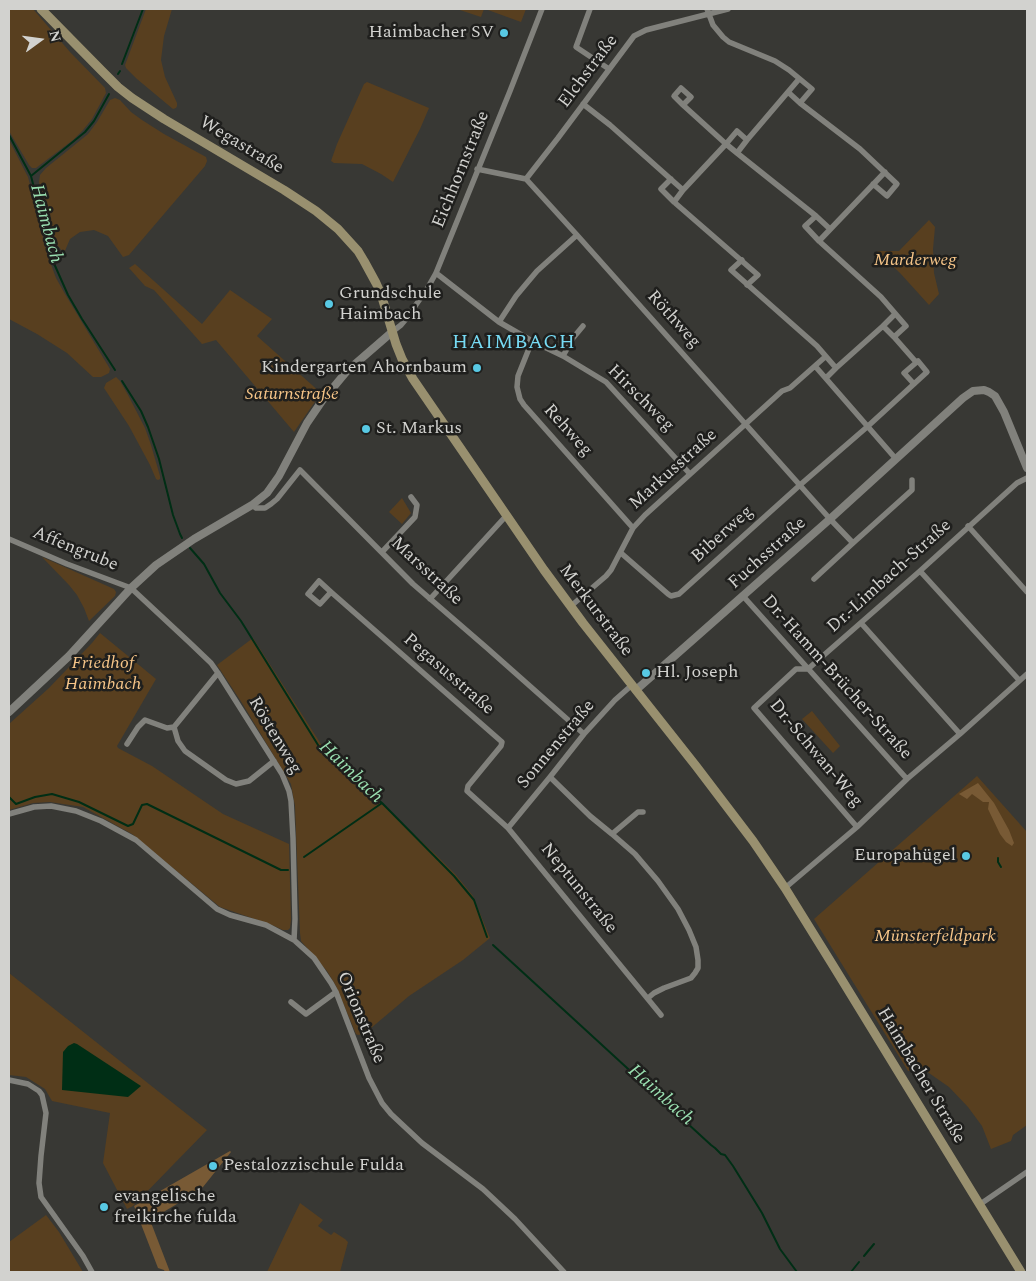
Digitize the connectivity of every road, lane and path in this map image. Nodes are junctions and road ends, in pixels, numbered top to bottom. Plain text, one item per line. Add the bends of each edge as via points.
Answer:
1 (42, 9) edge
2 (542, 9) edge
3 (590, 9) edge
4 (728, 9) edge
5 (707, 11) edge
6 (609, 69) junction
7 (799, 79) junction
8 (788, 92) junction
9 (800, 102) junction
10 (583, 104) junction
11 (683, 105) dead end
12 (748, 140) junction
13 (726, 144) junction
14 (737, 153) junction
15 (477, 170) junction
16 (885, 172) junction
17 (671, 179) junction
18 (526, 180) junction
19 (874, 184) junction
20 (683, 190) junction
21 (674, 202) junction
22 (816, 216) junction
23 (830, 229) junction
24 (577, 235) junction
25 (819, 241) junction
26 (742, 260) junction
27 (436, 273) junction
28 (747, 285) junction
29 (895, 314) junction
30 (499, 322) junction
31 (583, 326) dead end
32 (883, 326) junction
33 (392, 332) junction
34 (894, 337) junction
35 (532, 341) junction
36 (563, 356) junction
37 (825, 357) junction
38 (916, 362) junction
39 (815, 366) junction
40 (836, 368) junction
41 (826, 378) junction
42 (914, 384) junction
43 (746, 424) junction
44 (867, 427) junction
45 (896, 459) junction
46 (1027, 468) edge
47 (690, 474) junction
48 (1027, 478) edge
49 (912, 480) dead end
50 (800, 485) junction
51 (411, 497) dead end
52 (252, 505) junction
53 (506, 516) junction
54 (830, 519) junction
55 (968, 526) junction
56 (633, 528) junction
57 (9, 539) edge
58 (853, 542) junction
59 (382, 552) junction
60 (621, 553) junction
61 (920, 571) junction
62 (814, 579) dead end
63 (131, 588) junction
64 (331, 592) dead end
65 (1027, 592) edge
66 (743, 596) junction
67 (430, 599) junction
68 (571, 606) junction
69 (861, 623) junction
70 (808, 669) junction
71 (218, 673) junction
72 (1027, 674) edge
73 (1019, 680) junction
74 (634, 688) junction
75 (9, 712) edge
76 (174, 727) junction
77 (584, 734) junction
78 (960, 734) junction
79 (127, 744) dead end
80 (274, 761) junction
81 (550, 777) junction
82 (907, 779) junction
83 (467, 788) joint
84 (643, 812) dead end
85 (9, 814) edge
86 (857, 827) junction
87 (508, 828) junction
88 (612, 834) junction
89 (785, 888) junction
90 (790, 897) joint
91 (294, 940) junction
92 (336, 992) junction
93 (648, 998) junction
94 (291, 1002) dead end
95 (661, 1014) dead end
96 (9, 1080) edge
97 (1027, 1172) edge
98 (979, 1205) junction
99 (92, 1272) edge
100 (564, 1272) edge
101 (1021, 1272) edge

1 - 33 main road, Wegastraße via 132,98 302,201 338,229 371,272
2 - 15 street, Eichhornstraße
3 - 6 street via 576,47
4 - 5 street, Elchstraße
5 - 6 street, Elchstraße via 639,33
5 - 7 street via 718,32 729,42 775,61
6 - 10 street, Elchstraße
7 - 8 street
7 - 9 street via 812,89
8 - 9 street
8 - 12 street
9 - 16 street
10 - 17 street
10 - 18 street, Elchstraße
11 - 13 street
12 - 13 street via 736,132
12 - 14 street
13 - 14 street
13 - 20 street
14 - 22 street
15 - 18 street
15 - 27 street, Eichhornstraße
16 - 19 street
16 - 19 street via 897,184 887,196
17 - 20 street
17 - 21 street via 661,190
18 - 24 street, Röthweg
19 - 23 street
20 - 21 street
21 - 26 street
22 - 23 street
22 - 25 street via 805,226
23 - 25 street
24 - 30 street via 537,271
24 - 43 street, Röthweg
25 - 29 street via 881,296
26 - 28 street via 758,275
26 - 28 street via 731,270
27 - 30 street, Hirschweg
27 - 33 street, Eichhornstraße via 406,319
28 - 37 street via 817,346
29 - 32 street
29 - 34 street via 906,326
30 - 35 street, Hirschweg
31 - 36 street
32 - 34 street
32 - 40 street
33 - 52 street via 332,387 313,413 273,485
33 - 53 main road, Merkurstraße via 411,374
34 - 38 street
35 - 36 street, Hirschweg
35 - 56 street, Rehweg via 518,376 520,399
36 - 47 street, Hirschweg via 606,382
37 - 39 street, Markusstraße
37 - 40 street
38 - 42 street via 904,373
38 - 42 street via 927,372
39 - 41 street
39 - 43 street, Markusstraße
40 - 41 street
41 - 44 street
42 - 44 street, Biberweg
43 - 47 street, Markusstraße
43 - 50 street, Röthweg
44 - 45 street
44 - 50 street, Biberweg
45 - 46 street, Fuchsstraße via 967,395 984,390 999,402
45 - 54 street, Fuchsstraße
47 - 56 street, Markusstraße
48 - 55 street, Dr.-Limbach-Straße
49 - 58 street via 912,490
50 - 54 street, Röthweg
50 - 60 street, Biberweg via 676,596 668,594
51 - 59 street via 417,505 415,517
52 - 59 street, Marsstraße via 265,508 271,504 300,470
52 - 63 street via 168,556
53 - 67 street
53 - 68 main road, Merkurstraße
54 - 58 street, Röthweg
54 - 66 street, Fuchsstraße
55 - 61 street, Dr.-Limbach-Straße
55 - 65 street, Dr.-Limbach-Straße
56 - 60 street, Markusstraße
57 - 63 street, Affengrube
58 - 62 street
59 - 67 street, Marsstraße
60 - 68 street, Markusstraße via 606,576
61 - 69 street, Dr.-Limbach-Straße
61 - 73 street
63 - 71 street, Röstenweg
63 - 75 street via 69,656
64 - 83 street, Pegasusstraße via 502,742
66 - 70 street, Dr.-Hamm-Brücher-Straße
66 - 74 street, Fuchsstraße
67 - 77 street, Marsstraße
68 - 74 main road, Merkurstraße
69 - 70 street, Dr.-Limbach-Straße
69 - 78 street
70 - 82 street, Dr.-Hamm-Brücher-Straße
70 - 86 street, Dr.-Schwan-Weg via 796,669 754,708
71 - 76 street
71 - 80 street, Röstenweg
72 - 73 street
73 - 78 street
74 - 77 street, Sonnenstraße via 614,700
74 - 89 main road, Merkurstraße via 754,842
76 - 79 street via 167,728 145,720
76 - 80 street via 185,751 236,784 249,781
77 - 81 street, Sonnenstraße
78 - 82 street
80 - 91 street, Röstenweg via 291,801
81 - 87 street, Sonnenstraße
81 - 88 street
82 - 86 street
83 - 87 street, Neptunstraße
84 - 88 street via 638,812
85 - 91 street, Orionstraße via 51,806 101,821 136,840 217,909 266,925
86 - 89 street
87 - 93 street, Neptunstraße
88 - 93 street via 658,881 678,909 696,947 698,968 691,978
89 - 90 main road, Merkurstraße
90 - 98 main road, Haimbacher Straße
91 - 92 street, Orionstraße via 314,958
92 - 94 street via 306,1014
92 - 100 street, Orionstraße via 382,1103 422,1143 483,1189
93 - 95 street, Neptunstraße
96 - 99 street via 28,1084 42,1095 46,1113 40,1165 42,1197
97 - 98 street
98 - 101 main road, Haimbacher Straße

